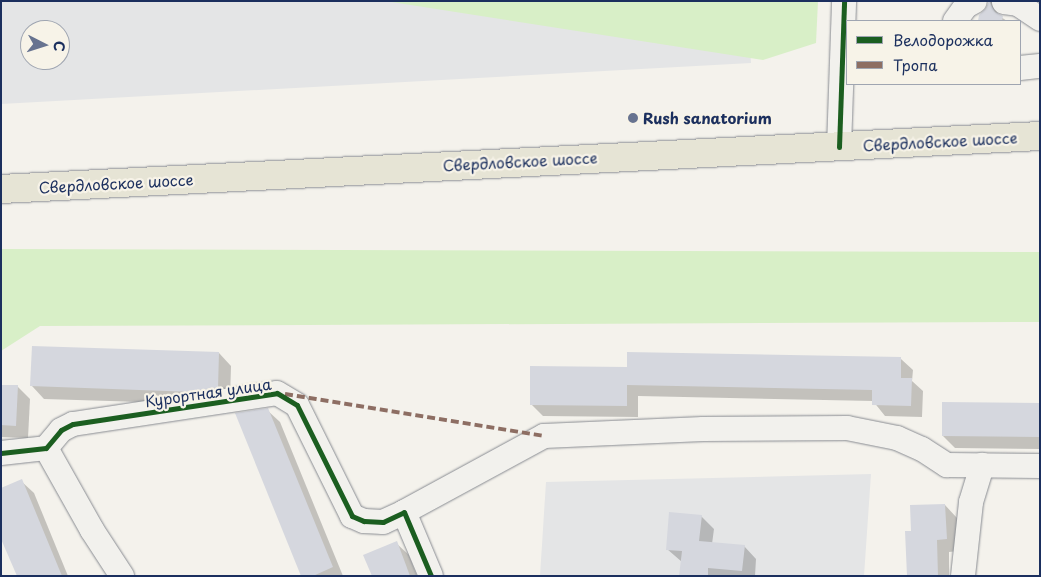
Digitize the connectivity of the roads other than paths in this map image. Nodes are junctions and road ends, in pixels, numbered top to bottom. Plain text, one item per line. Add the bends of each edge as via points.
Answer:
1 (844, 1) edge
2 (975, 1) edge
3 (1004, 2) edge
4 (1040, 19) edge
5 (956, 20) edge
6 (845, 54) edge
7 (1040, 66) edge
8 (1021, 68) edge
9 (1040, 136) edge
10 (839, 147) junction
11 (1, 189) edge
12 (46, 448) junction
13 (1, 453) edge
14 (982, 466) junction
15 (1040, 466) edge
16 (404, 512) junction
17 (122, 576) edge
18 (431, 576) edge
19 (963, 576) edge

1 - 6 street
2 - 5 street via 966,6
3 - 4 street via 1018,4
6 - 10 street
7 - 8 street
9 - 10 main road, Свердловское шоссе
10 - 11 main road, Свердловское шоссе via 632,154
12 - 13 street
12 - 16 street, Курортная улица via 61,430 73,424 277,393 297,405 352,516 364,521 383,522
12 - 17 street
14 - 15 street
14 - 16 street via 947,465 897,438 847,428 703,429 544,436
14 - 19 street via 971,502
16 - 18 street

